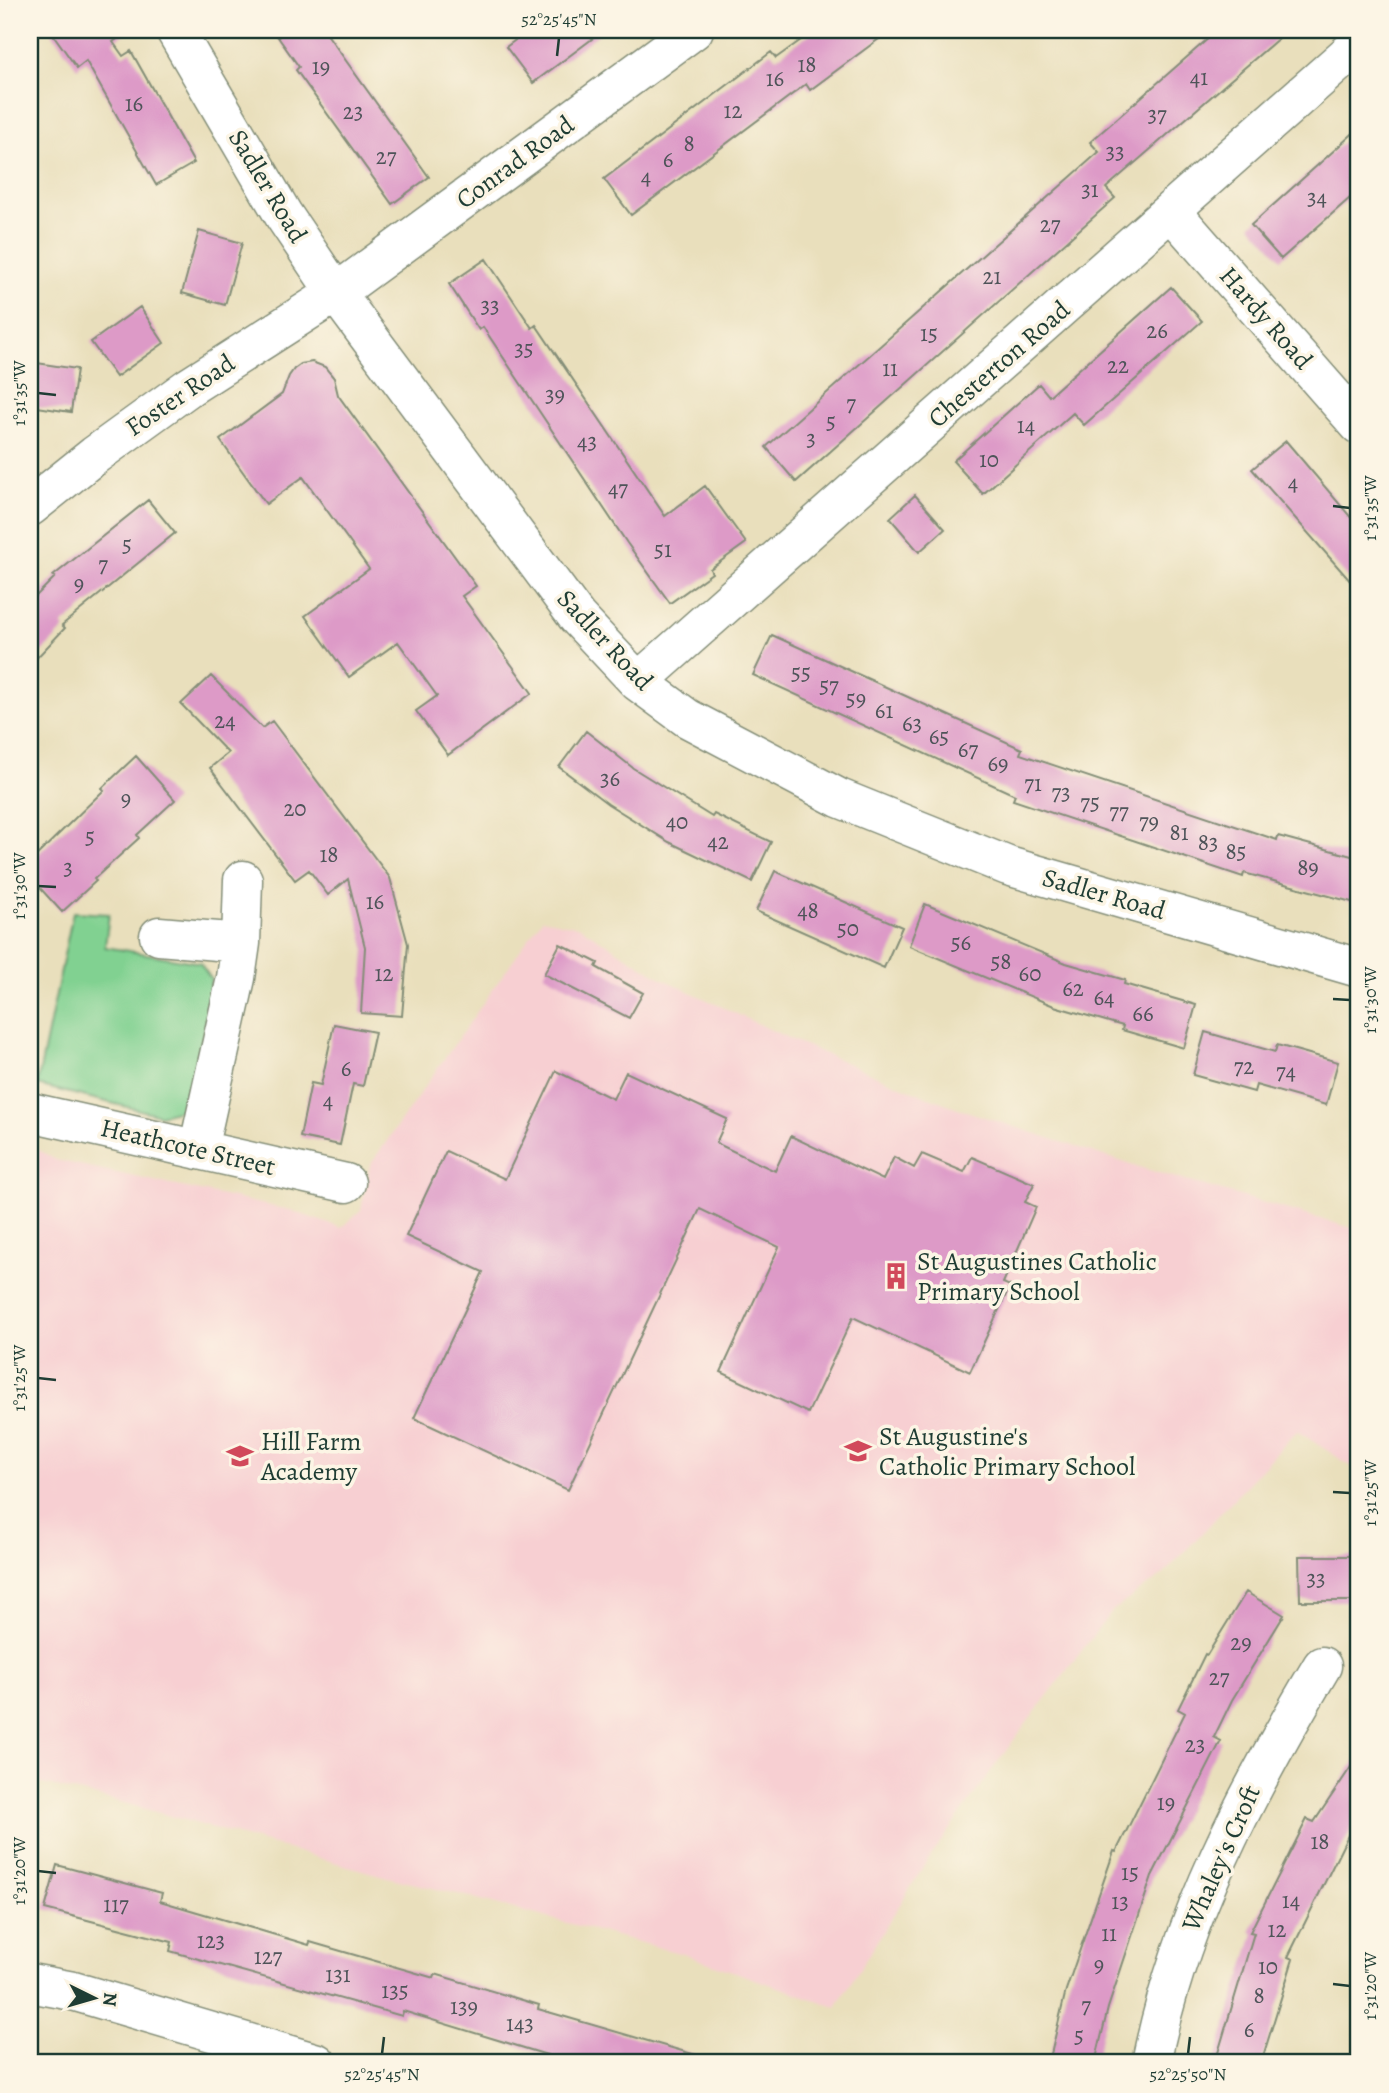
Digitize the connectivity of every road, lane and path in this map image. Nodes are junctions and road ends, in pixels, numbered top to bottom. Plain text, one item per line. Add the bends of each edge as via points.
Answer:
1 (175, 30) edge
2 (694, 30) edge
3 (1359, 44) edge
4 (1172, 212) junction
5 (336, 293) junction
6 (1359, 425) edge
7 (30, 507) edge
8 (638, 682) junction
9 (243, 880) dead end
10 (159, 936) dead end
11 (241, 943) junction
12 (1359, 968) edge
13 (30, 1112) edge
14 (198, 1150) junction
15 (346, 1182) dead end
16 (1322, 1666) dead end
17 (30, 1983) edge
18 (317, 2063) edge
19 (1151, 2063) edge

1 - 5 street, Sadler Road via 284,216
2 - 5 street, Conrad Road
3 - 4 street, Chesterton Road
4 - 6 street, Hardy Road
4 - 8 street, Chesterton Road
5 - 7 street, Foster Road via 189,387
5 - 8 street, Sadler Road via 577,617
8 - 12 street, Sadler Road via 687,718 839,798 1008,866
9 - 11 street
10 - 11 street
11 - 14 street
13 - 14 street, Heathcote Street
14 - 15 street, Heathcote Street
16 - 19 street, Whaley's Croft via 1224,1842 1182,1943
17 - 18 street via 73,1991

